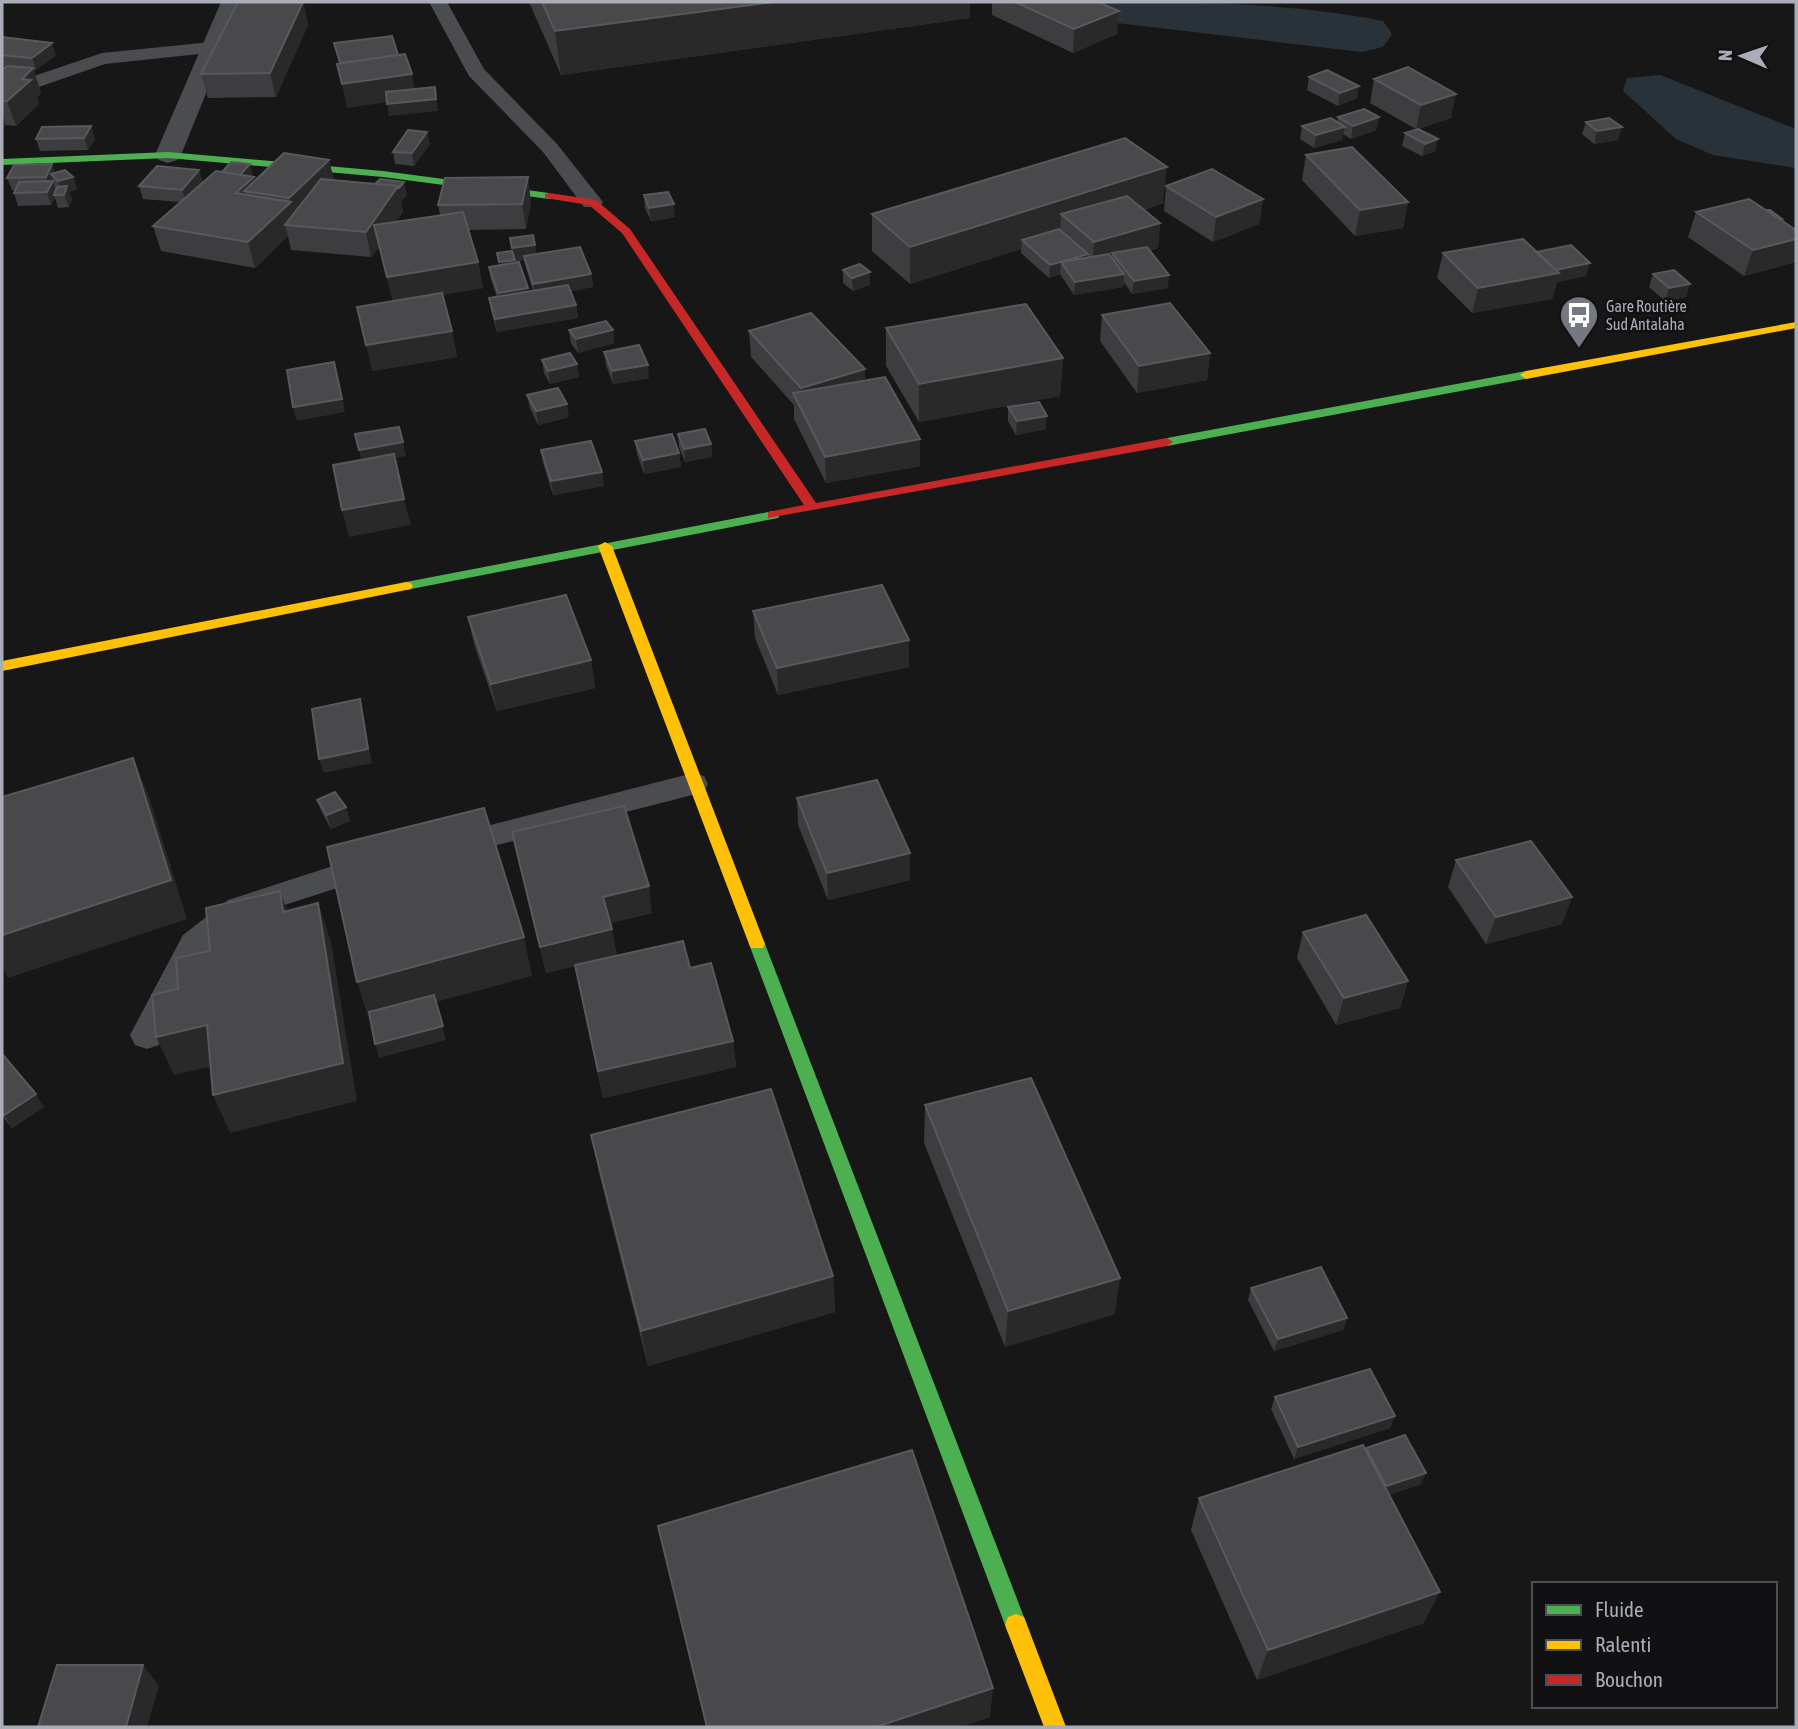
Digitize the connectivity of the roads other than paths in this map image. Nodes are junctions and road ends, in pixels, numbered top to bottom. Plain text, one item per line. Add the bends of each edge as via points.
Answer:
1 (232, 2) edge
2 (438, 2) edge
3 (211, 48) junction
4 (2, 82) edge
5 (167, 155) junction
6 (2, 162) edge
7 (592, 202) junction
8 (1796, 325) edge
9 (812, 507) junction
10 (605, 545) junction
11 (2, 666) edge
12 (694, 784) junction
13 (147, 1034) dead end
14 (1055, 1727) edge

1 - 3 street
2 - 7 lane via 476,72 550,148
3 - 4 lane via 102,59 36,82
3 - 5 street
5 - 6 street
5 - 7 street via 383,174
7 - 9 street via 626,231
8 - 9 street
9 - 10 street
10 - 11 street
10 - 12 street
12 - 13 lane via 353,871 239,908 195,944
12 - 14 street

